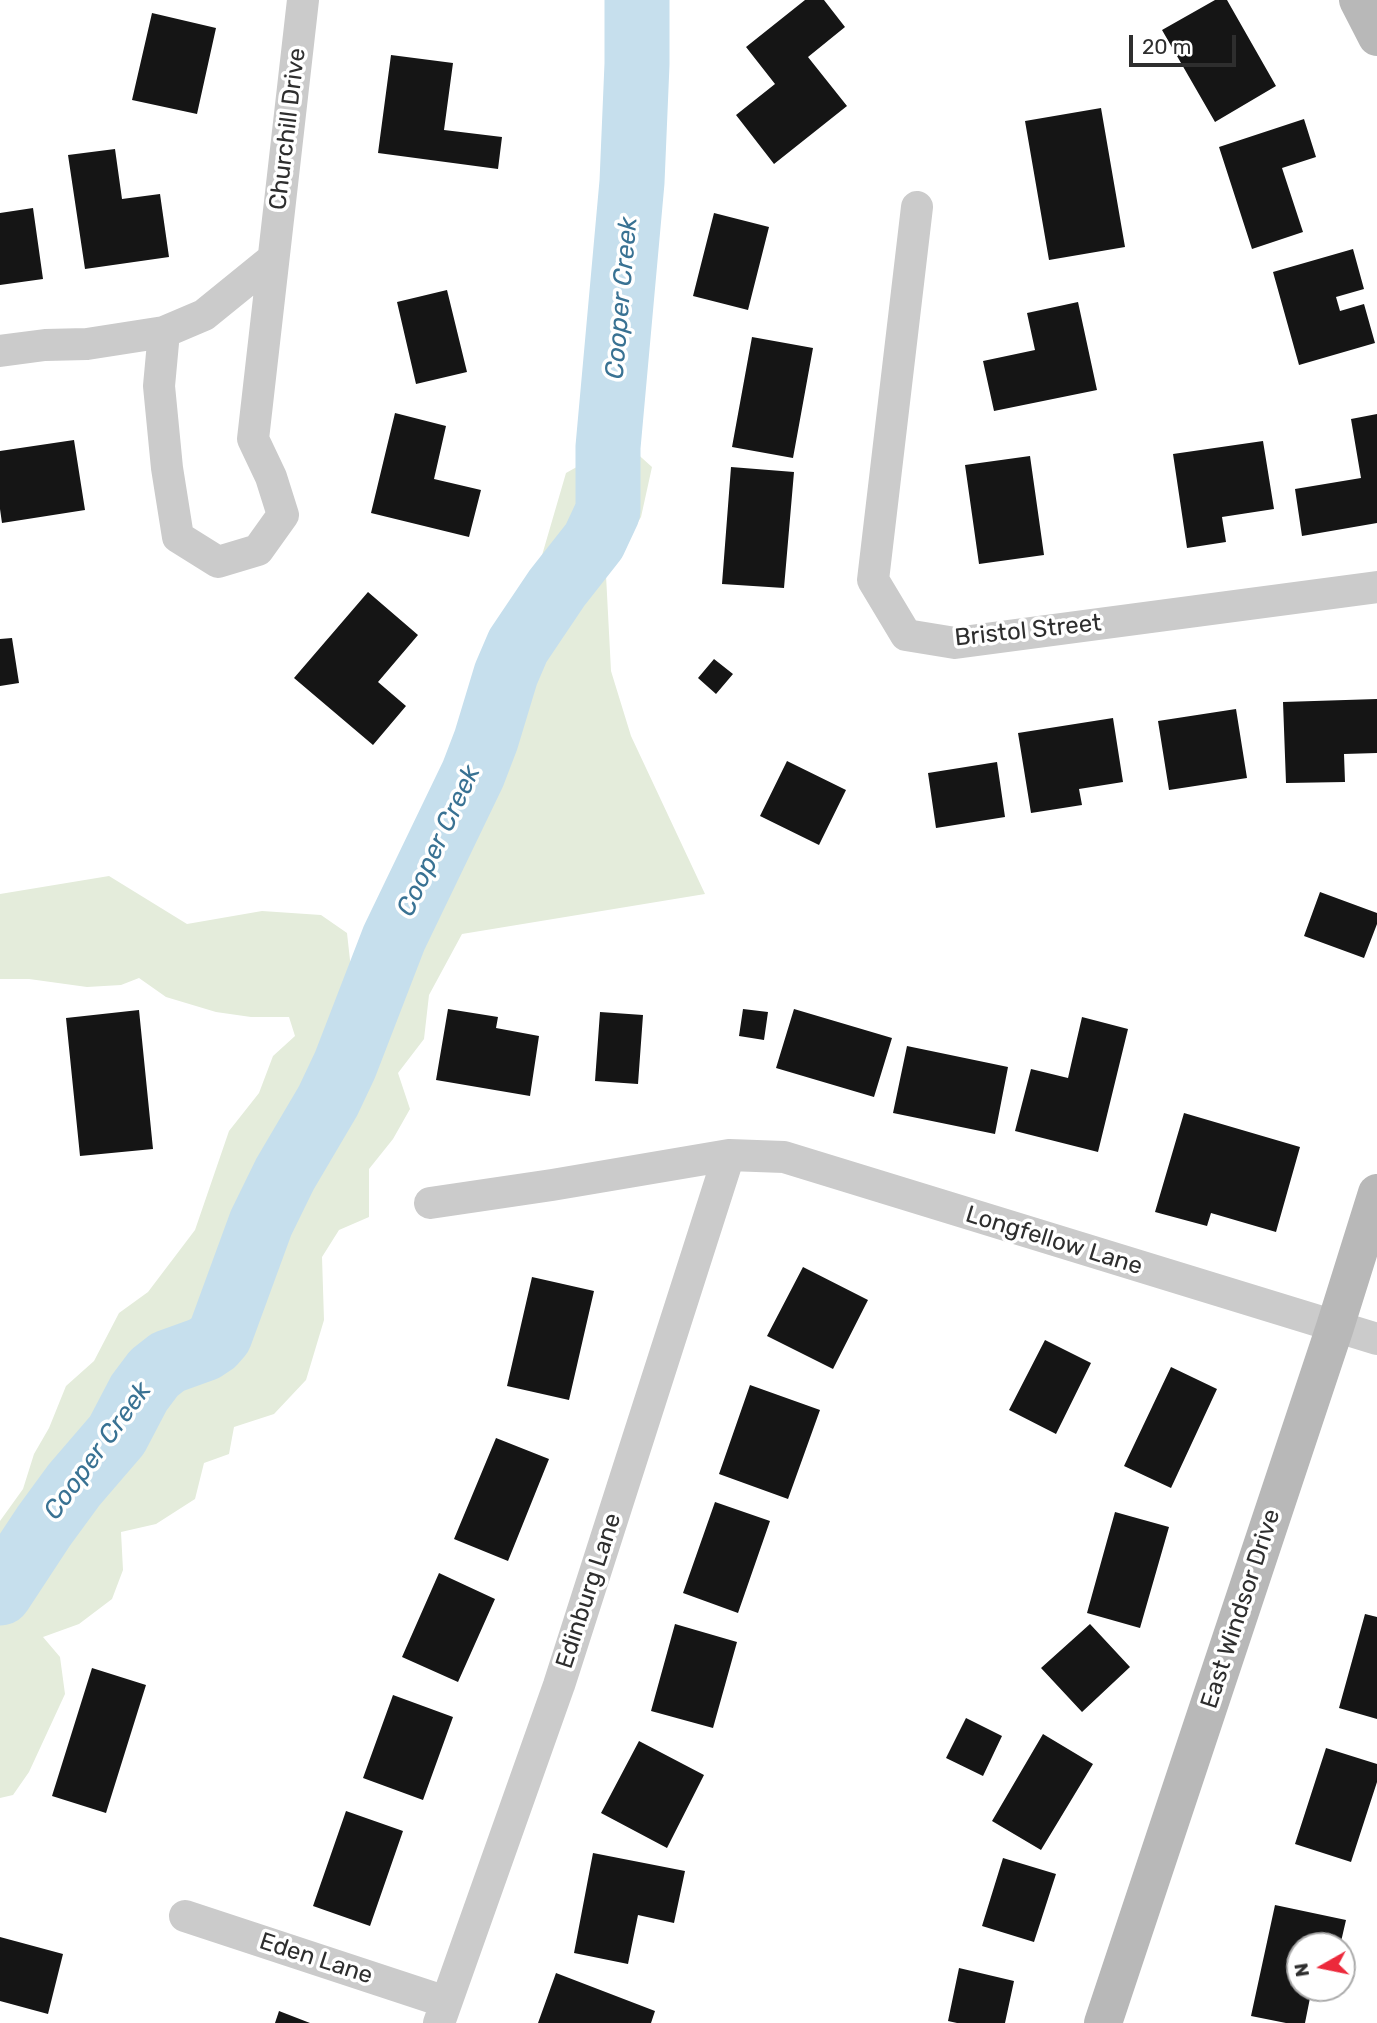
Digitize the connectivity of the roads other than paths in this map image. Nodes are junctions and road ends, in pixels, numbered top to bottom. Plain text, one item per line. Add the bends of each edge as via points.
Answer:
1 (303, 0) edge
2 (1358, 0) edge
3 (1377, 37) edge
4 (917, 207) dead end
5 (272, 258) junction
6 (164, 332) junction
7 (0, 351) edge
8 (1377, 587) edge
9 (729, 1155) junction
10 (1377, 1194) edge
11 (430, 1203) dead end
12 (1335, 1327) junction
13 (1377, 1339) edge
14 (186, 1916) dead end
15 (443, 2012) edge
16 (1103, 2023) edge

1 - 5 street, Churchill Drive
2 - 3 street
4 - 8 street, Bristol Street via 873,580 906,635 955,643
5 - 6 street via 204,315
5 - 6 street, Churchill Drive via 253,439 283,515 258,550 218,562 178,537 159,386
6 - 7 street
9 - 11 street, Longfellow Lane
9 - 12 street, Longfellow Lane via 784,1157
9 - 15 street, Edinburg Lane via 559,1685
10 - 12 street, East Windsor Drive
12 - 13 street, Longfellow Lane
12 - 16 street, East Windsor Drive
14 - 15 street, Eden Lane

